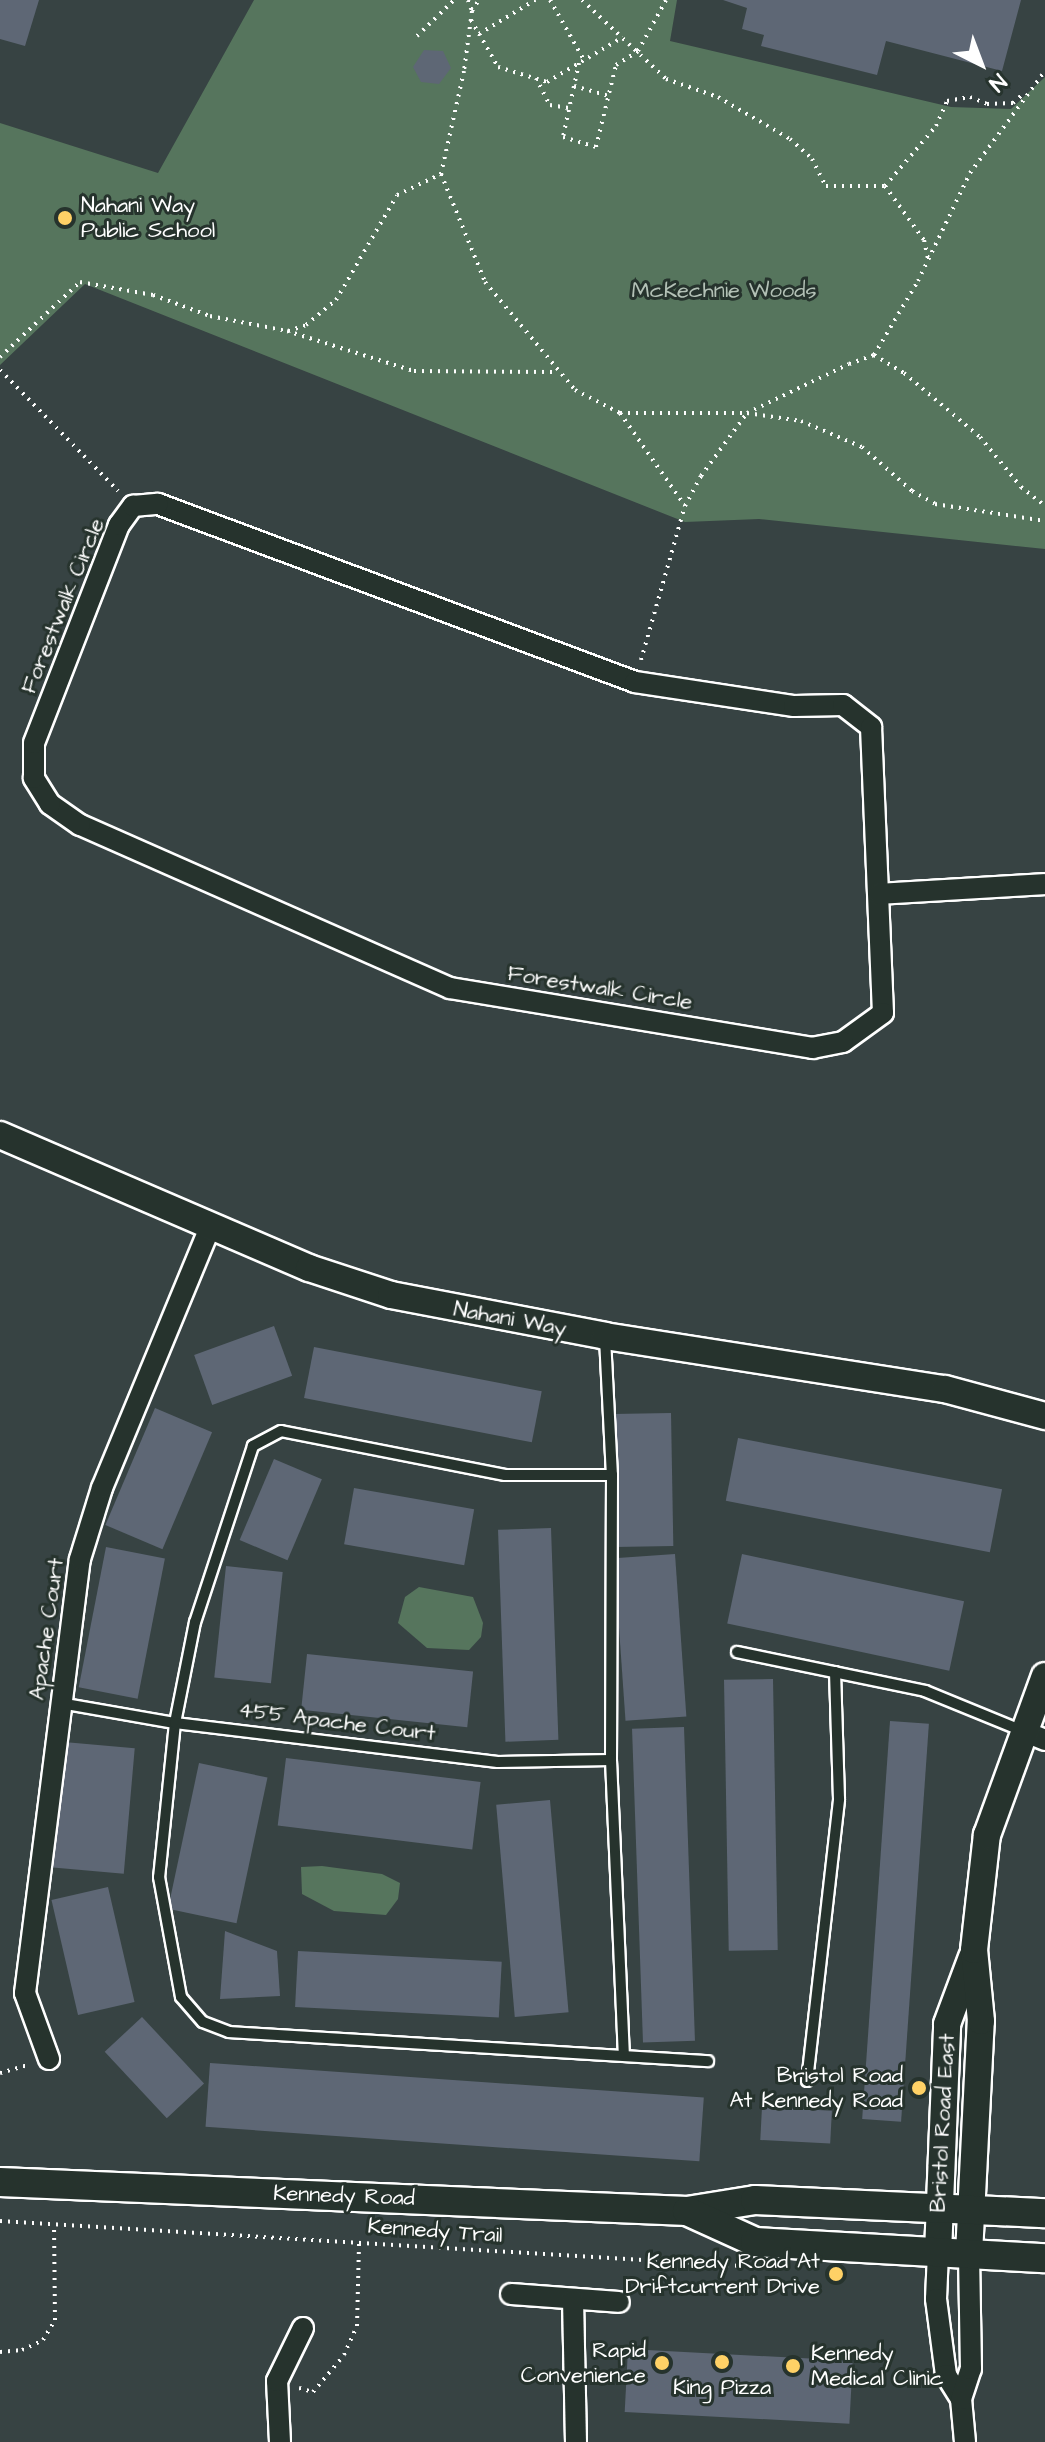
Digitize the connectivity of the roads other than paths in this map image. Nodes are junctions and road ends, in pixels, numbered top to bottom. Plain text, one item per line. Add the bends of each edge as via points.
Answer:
1 (1045, 884) edge
2 (879, 894) junction
3 (0, 1135) edge
4 (211, 1225) junction
5 (605, 1336) junction
6 (1045, 1416) edge
7 (612, 1475) junction
8 (737, 1652) dead end
9 (835, 1672) junction
10 (1045, 1676) edge
11 (60, 1703) junction
12 (175, 1723) junction
13 (1034, 1736) edge
14 (611, 1760) junction
15 (974, 1950) junction
16 (624, 2053) junction
17 (49, 2059) road end
18 (708, 2061) dead end
19 (807, 2081) dead end
20 (0, 2182) edge
21 (939, 2208) junction
22 (972, 2210) junction
23 (687, 2211) junction
24 (1045, 2213) edge
25 (938, 2253) junction
26 (969, 2254) junction
27 (1045, 2258) edge
28 (511, 2294) dead end
29 (573, 2299) junction
30 (619, 2302) dead end
31 (303, 2328) dead end
32 (961, 2399) junction
33 (280, 2442) edge
34 (576, 2442) edge
35 (965, 2442) edge

1 - 2 street
2 - 2 street, Forestwalk Circle via 871,727 843,705 794,706 635,682 158,504 133,506 119,525 34,743 34,778 50,804 80,825 450,988 813,1048 843,1042 883,1013
3 - 4 street, Nahani Way
4 - 5 street, Nahani Way via 309,1268 391,1295
4 - 11 street, Apache Court via 93,1513 80,1559
5 - 6 street, Nahani Way via 945,1389
5 - 7 lane
7 - 12 lane via 505,1475 281,1431 253,1446 235,1487 195,1622
7 - 14 lane
8 - 9 lane
9 - 13 lane via 925,1691
9 - 19 lane via 839,1799
10 - 13 street, Bristol Road East
11 - 12 lane, 455 Apache Court
11 - 17 street, Apache Court via 25,1993
12 - 14 lane, 455 Apache Court via 498,1762
12 - 16 lane via 159,1877 181,1997 203,2022 229,2032
13 - 15 street, Bristol Road East via 987,1835
14 - 16 lane
15 - 21 street, Bristol Road East via 947,2024
15 - 22 street, Bristol Road East via 981,2021
16 - 18 lane
20 - 23 main road, Kennedy Road
21 - 22 main road, Kennedy Road
21 - 23 main road, Kennedy Road via 755,2200
21 - 25 street, Bristol Road East
22 - 24 main road, Kennedy Road
22 - 26 street, Bristol Road East
23 - 25 main road, Kennedy Road via 755,2242
25 - 26 main road, Kennedy Road
25 - 32 street via 936,2299 946,2375
26 - 27 main road, Kennedy Road
26 - 32 street via 971,2369
28 - 29 street
29 - 30 street
29 - 34 street
31 - 33 street via 277,2381
32 - 35 street

